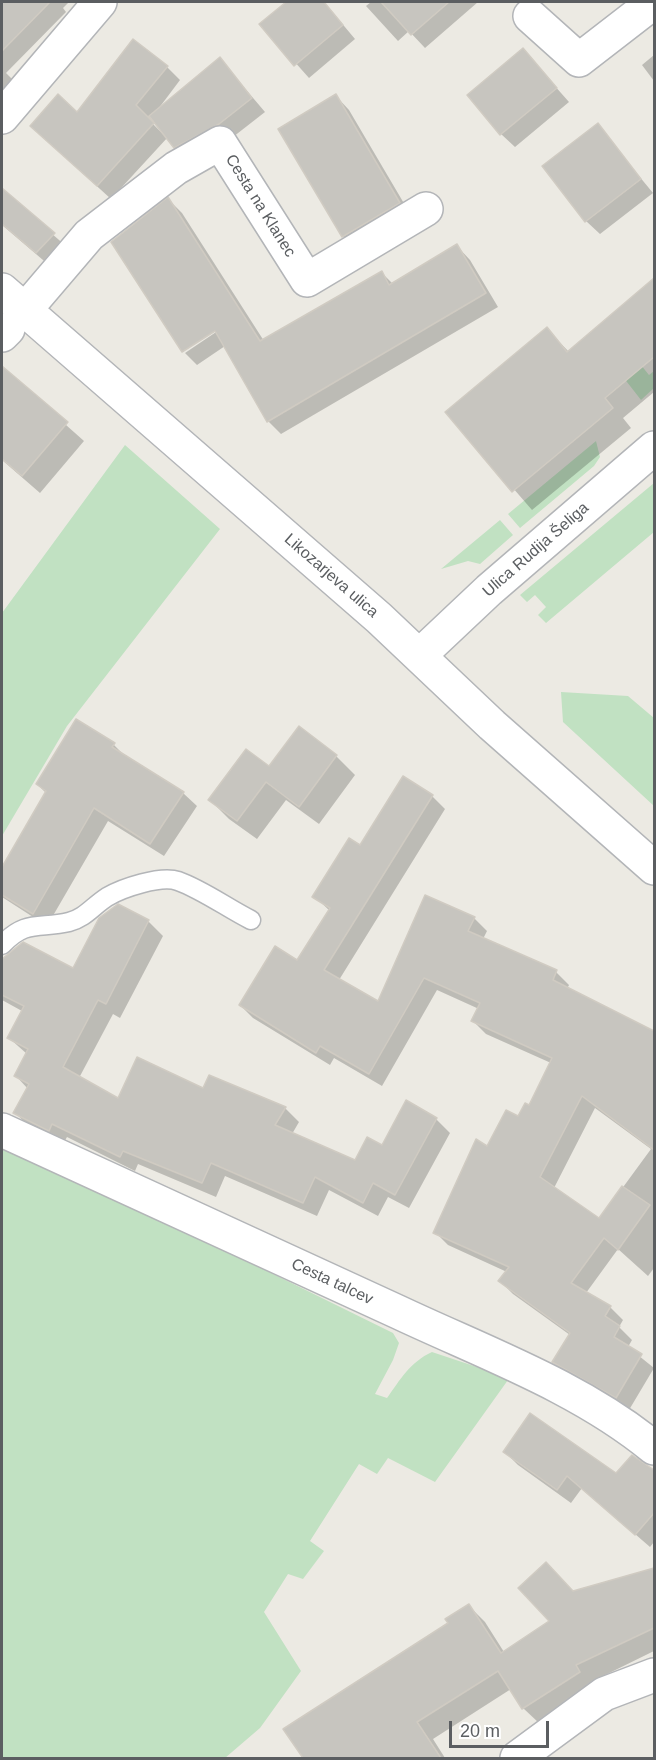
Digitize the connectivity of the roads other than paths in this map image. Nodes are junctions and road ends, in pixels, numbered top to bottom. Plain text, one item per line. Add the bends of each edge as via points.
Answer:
1 (100, 2) edge
2 (654, 2) edge
3 (530, 16) dead end
4 (2, 117) edge
5 (426, 209) dead end
6 (9, 316) edge
7 (654, 448) edge
8 (420, 655) junction
9 (654, 868) edge
10 (251, 920) dead end
11 (2, 945) edge
12 (2, 1130) edge
13 (654, 1448) edge
14 (654, 1675) edge
15 (517, 1758) edge

1 - 4 street
2 - 3 street via 579,60
5 - 6 street, Cesta na Klanec via 307,280 220,143 176,168 89,235
6 - 8 street, Likozarjeva ulica
7 - 8 street, Ulica Rudija Šeliga
8 - 9 street, Likozarjeva ulica via 492,725
10 - 11 lane via 176,880 145,882 108,896 83,917 37,924 12,934
12 - 13 street, Cesta talcev via 493,1353 627,1426
14 - 15 street via 604,1694

